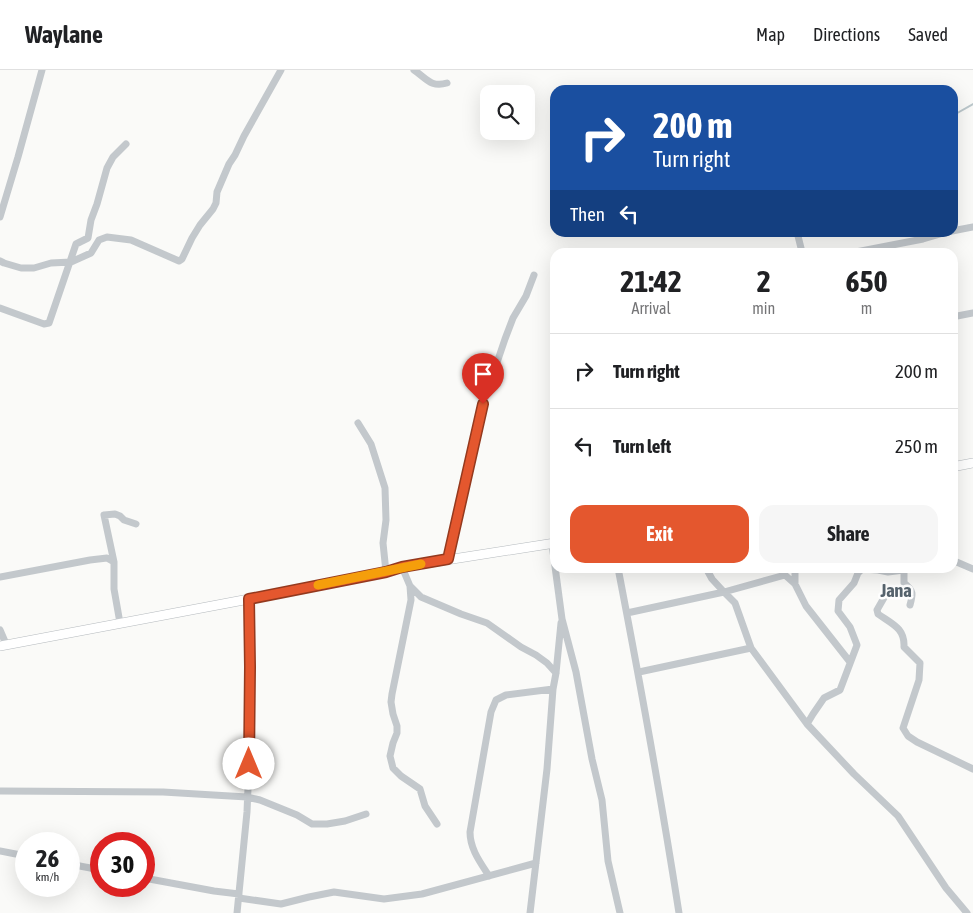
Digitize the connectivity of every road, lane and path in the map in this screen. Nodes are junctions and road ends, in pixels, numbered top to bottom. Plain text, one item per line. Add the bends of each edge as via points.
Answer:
1 (42, 70) edge
2 (280, 70) edge
3 (414, 70) edge
4 (446, 83) dead end
5 (126, 144) dead end
6 (0, 216) edge
7 (973, 226) edge
8 (958, 229) edge
9 (930, 237) edge
10 (877, 248) edge
11 (0, 261) edge
12 (71, 262) junction
13 (534, 275) dead end
14 (0, 308) edge
15 (973, 312) edge
16 (958, 316) edge
17 (358, 424) dead end
18 (973, 463) edge
19 (958, 466) edge
20 (136, 524) dead end
21 (550, 544) edge
22 (448, 559) junction
23 (114, 562) junction
24 (958, 562) edge
25 (402, 567) junction
26 (973, 568) edge
27 (386, 572) junction
28 (556, 573) edge
29 (619, 573) edge
30 (709, 573) edge
31 (794, 573) edge
32 (858, 573) edge
33 (903, 573) edge
34 (0, 578) edge
35 (795, 584) junction
36 (410, 586) junction
37 (889, 589) dead end
38 (724, 592) junction
39 (249, 599) junction
40 (910, 605) dead end
41 (627, 613) junction
42 (562, 619) junction
43 (120, 623) junction
44 (0, 630) edge
45 (3, 645) edge
46 (751, 648) junction
47 (850, 662) junction
48 (639, 672) junction
49 (556, 673) junction
50 (553, 689) junction
51 (807, 724) junction
52 (973, 769) edge
53 (0, 791) edge
54 (247, 797) junction
55 (366, 814) dead end
56 (438, 824) dead end
57 (0, 851) edge
58 (15, 854) edge
59 (536, 863) junction
60 (489, 876) junction
61 (155, 880) edge
62 (239, 896) junction
63 (237, 913) edge
64 (530, 913) edge
65 (620, 913) edge
66 (679, 913) edge
67 (967, 913) edge

1 - 6 street
2 - 12 street via 229,164 213,209 179,262 131,240 107,237 99,240 91,254
3 - 4 street via 433,84
5 - 12 street via 107,168 88,238 76,244
7 - 8 street
9 - 10 street
11 - 12 street via 21,268
12 - 14 street via 49,323
13 - 22 street via 505,339 483,404
15 - 16 street
17 - 27 street via 371,444 385,488 383,543
18 - 19 main road
20 - 23 street via 115,514 104,515
21 - 22 main road
22 - 25 main road
23 - 34 street via 98,559
23 - 43 street via 114,589
24 - 26 street
25 - 27 main road
25 - 36 street
27 - 39 main road
28 - 42 street
29 - 41 street
30 - 38 street
31 - 35 street
32 - 47 street via 839,600 838,611 850,626 857,645
33 - 40 street via 904,583 912,595
35 - 38 street via 785,575
35 - 47 street via 806,606
36 - 49 street via 421,597 487,623 536,655
36 - 56 street via 411,600 391,702 397,734 390,756 393,768 420,789
37 - 52 street via 877,610 878,614 901,630 904,647 920,663 919,680 904,728 908,736 917,742
38 - 41 street
38 - 46 street via 735,603
39 - 43 main road
39 - 54 street
41 - 48 street
42 - 49 street
42 - 65 street via 602,800 608,861
43 - 45 main road
44 - 45 street
46 - 48 street
46 - 51 street
47 - 51 street via 840,690 824,698
48 - 66 street
49 - 50 street
50 - 59 street
50 - 60 street via 506,695 496,700 491,712 470,832 470,842
51 - 67 street via 898,816 946,888
53 - 54 street via 163,792
54 - 55 street via 297,815 312,824 344,821
54 - 62 street
57 - 58 street
59 - 60 street
59 - 64 street
60 - 62 street via 422,894 384,899 334,892 282,904
61 - 62 street
62 - 63 street

